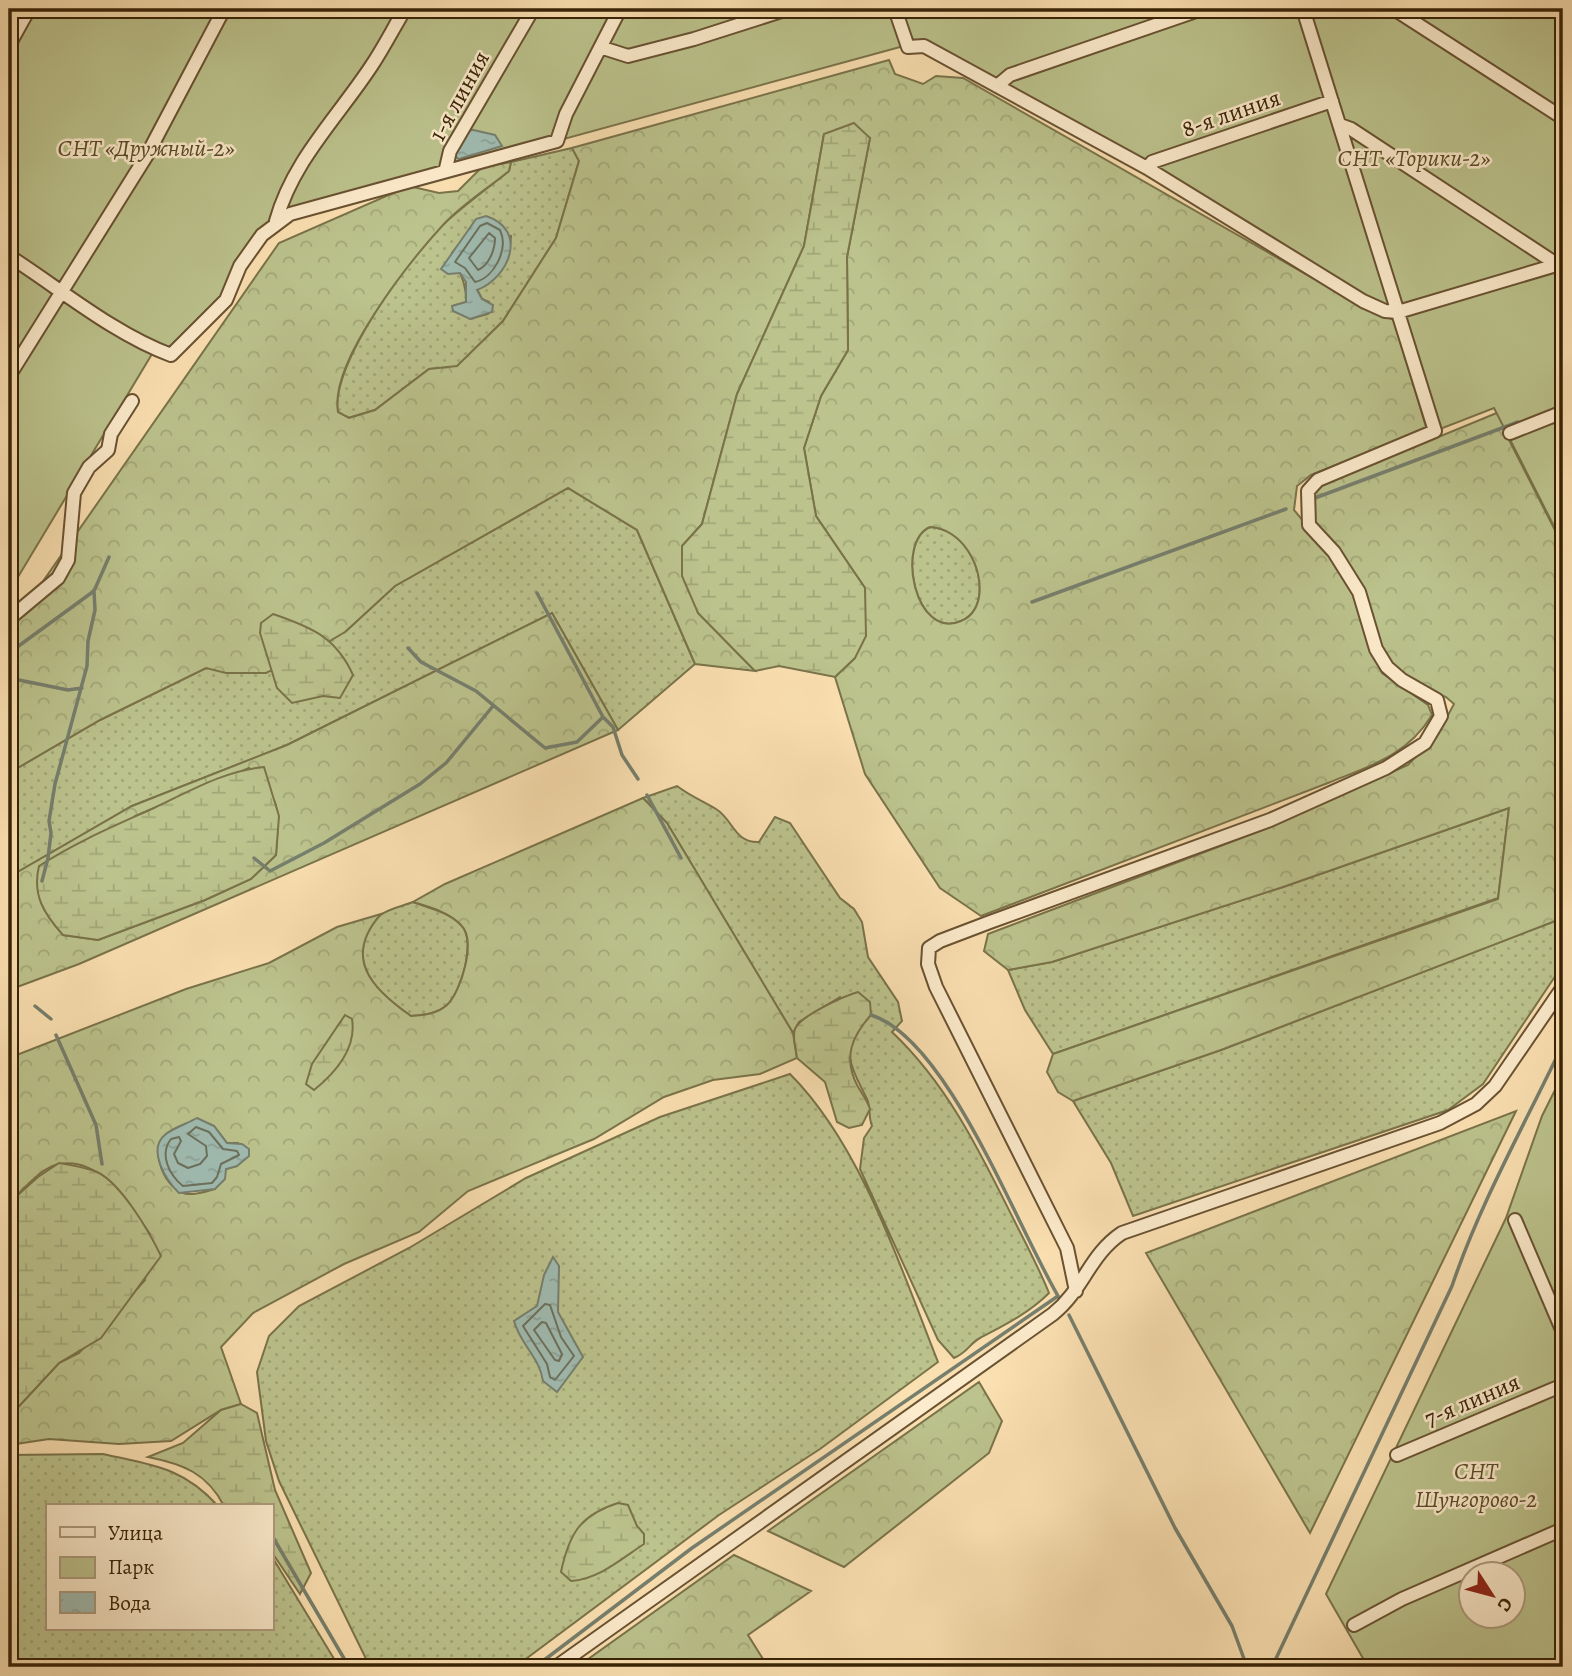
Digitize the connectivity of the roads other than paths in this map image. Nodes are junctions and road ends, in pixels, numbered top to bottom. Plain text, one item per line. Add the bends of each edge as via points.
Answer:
1 (29, 9) edge
2 (224, 9) edge
3 (405, 9) edge
4 (533, 9) edge
5 (620, 9) edge
6 (788, 9) edge
7 (895, 9) edge
8 (1202, 9) edge
9 (1303, 9) edge
10 (1394, 9) edge
11 (9, 45) edge
12 (603, 48) junction
13 (996, 86) junction
14 (1332, 101) junction
15 (1563, 118) edge
16 (1340, 125) junction
17 (446, 168) junction
18 (1147, 168) junction
19 (276, 221) junction
20 (9, 256) edge
21 (1560, 264) edge
22 (60, 290) junction
23 (1398, 312) junction
24 (9, 376) edge
25 (132, 401) dead end
26 (1563, 412) edge
27 (1510, 433) dead end
28 (9, 619) edge
29 (1563, 987) edge
30 (1515, 1220) dead end
31 (1076, 1291) junction
32 (1563, 1332) edge
33 (1563, 1385) edge
34 (1397, 1455) dead end
35 (1563, 1529) edge
36 (1354, 1625) dead end
37 (556, 1667) edge

1 - 11 street
2 - 22 street via 146,155
3 - 19 street via 372,65 284,191
4 - 17 street, 1-я линия via 450,151
5 - 12 street
6 - 12 street via 628,56
7 - 13 street via 908,47 924,46
8 - 13 street via 1010,75
9 - 14 street
10 - 15 street
12 - 17 street via 566,114 557,141
13 - 18 street
14 - 16 street
14 - 18 street, 8-я линия via 1152,162
16 - 21 street
16 - 23 street
17 - 19 street
18 - 23 street via 1363,301
19 - 22 street via 240,266 226,300 171,355
20 - 22 street
21 - 23 street
22 - 24 street
23 - 31 street via 1435,431 1318,480 1308,491 1306,511 1309,525 1359,592 1376,649 1387,667 1437,700 1441,716 1435,730 1407,757 1270,820 940,941 927,953 936,987 1067,1248
25 - 28 street via 111,434 108,450 89,467 74,493 68,560 58,578
26 - 27 street
29 - 31 street via 1495,1086 1458,1115 1122,1233 1104,1245
30 - 32 street
31 - 37 street via 1053,1314
33 - 34 street, 7-я линия
35 - 36 street via 1402,1599

